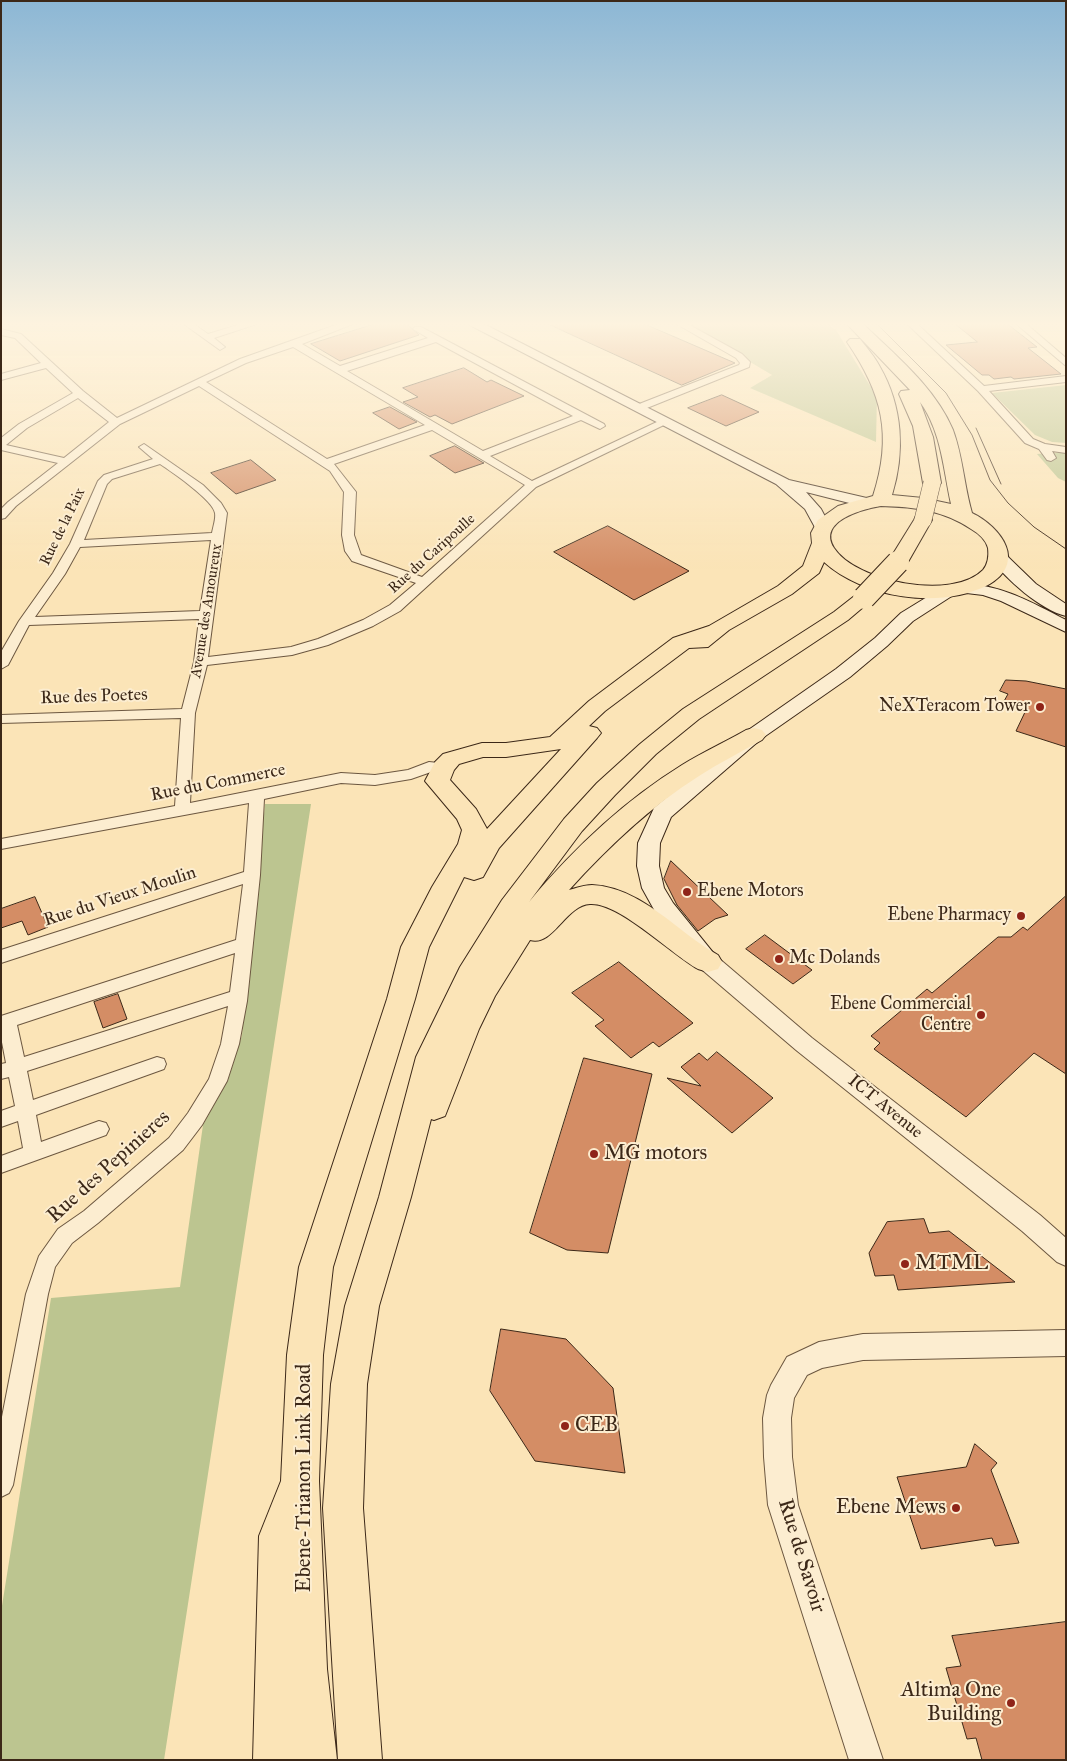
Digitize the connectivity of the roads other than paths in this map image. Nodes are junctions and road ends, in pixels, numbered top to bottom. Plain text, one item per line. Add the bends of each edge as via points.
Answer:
1 (59, 404) edge
2 (94, 404) edge
3 (153, 404) edge
4 (234, 404) edge
5 (396, 404) edge
6 (559, 404) edge
7 (631, 404) edge
8 (648, 404) edge
9 (888, 404) edge
10 (912, 404) edge
11 (927, 404) edge
12 (995, 404) edge
13 (638, 408) junction
14 (581, 416) junction
15 (116, 422) junction
16 (665, 422) junction
17 (433, 426) junction
18 (600, 426) dead end
19 (1, 446) edge
20 (144, 447) dead end
21 (1043, 447) junction
22 (1066, 450) edge
23 (482, 455) junction
24 (1051, 458) dead end
25 (161, 460) junction
26 (65, 461) junction
27 (326, 463) junction
28 (781, 481) junction
29 (532, 485) junction
30 (873, 501) junction
31 (963, 515) junction
32 (1, 516) edge
33 (218, 536) junction
34 (822, 536) junction
35 (76, 544) junction
36 (999, 558) junction
37 (425, 582) junction
38 (956, 589) junction
39 (1066, 611) edge
40 (206, 615) junction
41 (25, 621) junction
42 (1066, 627) edge
43 (714, 631) junction
44 (201, 662) junction
45 (1, 665) edge
46 (188, 713) junction
47 (1, 718) edge
48 (754, 735) junction
49 (443, 767) junction
50 (257, 796) junction
51 (182, 810) junction
52 (1, 844) edge
53 (252, 875) junction
54 (244, 944) junction
55 (1, 957) edge
56 (708, 962) junction
57 (238, 996) junction
58 (402, 999) junction
59 (4, 1022) edge
60 (464, 1028) junction
61 (157, 1064) dead end
62 (9, 1069) edge
63 (25, 1110) junction
64 (1, 1119) edge
65 (99, 1129) dead end
66 (34, 1153) junction
67 (1, 1164) edge
68 (395, 1197) junction
69 (1065, 1253) edge
70 (1060, 1340) edge
71 (300, 1481) junction
72 (1, 1485) edge
73 (343, 1508) junction
74 (275, 1760) edge
75 (315, 1760) edge
76 (360, 1760) edge
77 (367, 1760) edge
78 (866, 1760) edge

1 - 19 street via 23,426
2 - 15 street
3 - 15 street
4 - 27 street
5 - 17 street
6 - 14 street
7 - 13 main road
8 - 13 street
9 - 30 main road via 891,413 891,463
10 - 68 main road, bridge via 924,434 932,483 923,520 898,562 864,598 841,616 691,714 612,782 573,825 511,907 474,967 431,1057
11 - 31 main road via 939,420 955,468
12 - 21 street via 1028,441
13 - 16 main road
14 - 18 street
14 - 23 street
15 - 26 street
16 - 28 main road
16 - 29 street, Rue du Caripoulle
17 - 23 street
17 - 27 street
19 - 26 street
20 - 25 street, Avenue des Amoureux
21 - 22 street
21 - 24 street
23 - 29 street
25 - 33 street, Avenue des Amoureux via 218,505 221,513
25 - 35 street, Rue de la Paix via 108,477 91,505
26 - 32 street
27 - 37 street via 350,492 347,538 356,558
28 - 30 main road
28 - 34 main road via 810,503 818,515
29 - 37 street, Rue du Caripoulle
30 - 31 main road via 909,501
30 - 34 main road via 845,508 831,517
31 - 36 main road via 994,539
33 - 35 street
33 - 40 street, Avenue des Amoureux
34 - 38 main road via 830,557 846,570 869,581 924,591
34 - 43 main road via 812,569 785,590
35 - 41 street, Rue de la Paix
36 - 38 main road via 994,570 981,580
36 - 39 main road via 1042,598
37 - 44 street, Rue du Caripoulle via 395,608 323,642 292,650
38 - 42 main road via 985,590 1007,597
38 - 48 main road via 907,617 843,673
40 - 41 street
40 - 44 street, Avenue des Amoureux
41 - 45 street, Rue de la Paix
43 - 49 main road via 681,643 597,706 557,743 482,750 451,759
43 - 58 main road via 612,706 490,843
44 - 46 street, Avenue des Amoureux
46 - 47 street, Rue des Poetes
46 - 51 street, Avenue des Amoureux
48 - 56 main road via 662,813 649,843 648,866 653,888 665,909
48 - 60 main road via 683,775 652,798 565,877 529,919 499,964
49 - 50 street, Rue du Commerce via 429,767 411,774 374,780 342,778
49 - 58 main road via 437,781 467,815 475,830 471,844 415,947
50 - 51 street, Rue du Commerce
50 - 53 street, Rue des Pepinieres
51 - 52 street, Rue du Commerce
53 - 54 street, Rue des Pepinieres
53 - 55 street, Rue du Vieux Moulin
54 - 57 street, Rue des Pepinieres
54 - 59 street
56 - 60 main road via 632,908 599,895 578,897 548,919 526,943 491,999
56 - 69 street, ICT Avenue via 804,1044
57 - 62 street
57 - 72 street, Rue des Pepinieres via 230,1044 218,1081 195,1120 176,1144 65,1236 46,1263 37,1294
58 - 71 main road, Ebene-Trianon Link Road via 316,1267 305,1355
59 - 62 street
60 - 68 main road via 416,1155
61 - 63 street
62 - 63 street
63 - 64 street
63 - 66 street
65 - 66 street
66 - 67 street
68 - 73 main road, Ebene-Trianon Link Road via 362,1306 349,1384
70 - 78 street, Rue de Savoir via 863,1347 819,1355 797,1366 781,1395 777,1418 783,1505
71 - 74 main road via 279,1536
71 - 75 main road, Ebene-Trianon Link Road via 306,1669
73 - 76 main road, Ebene-Trianon Link Road
73 - 77 main road

